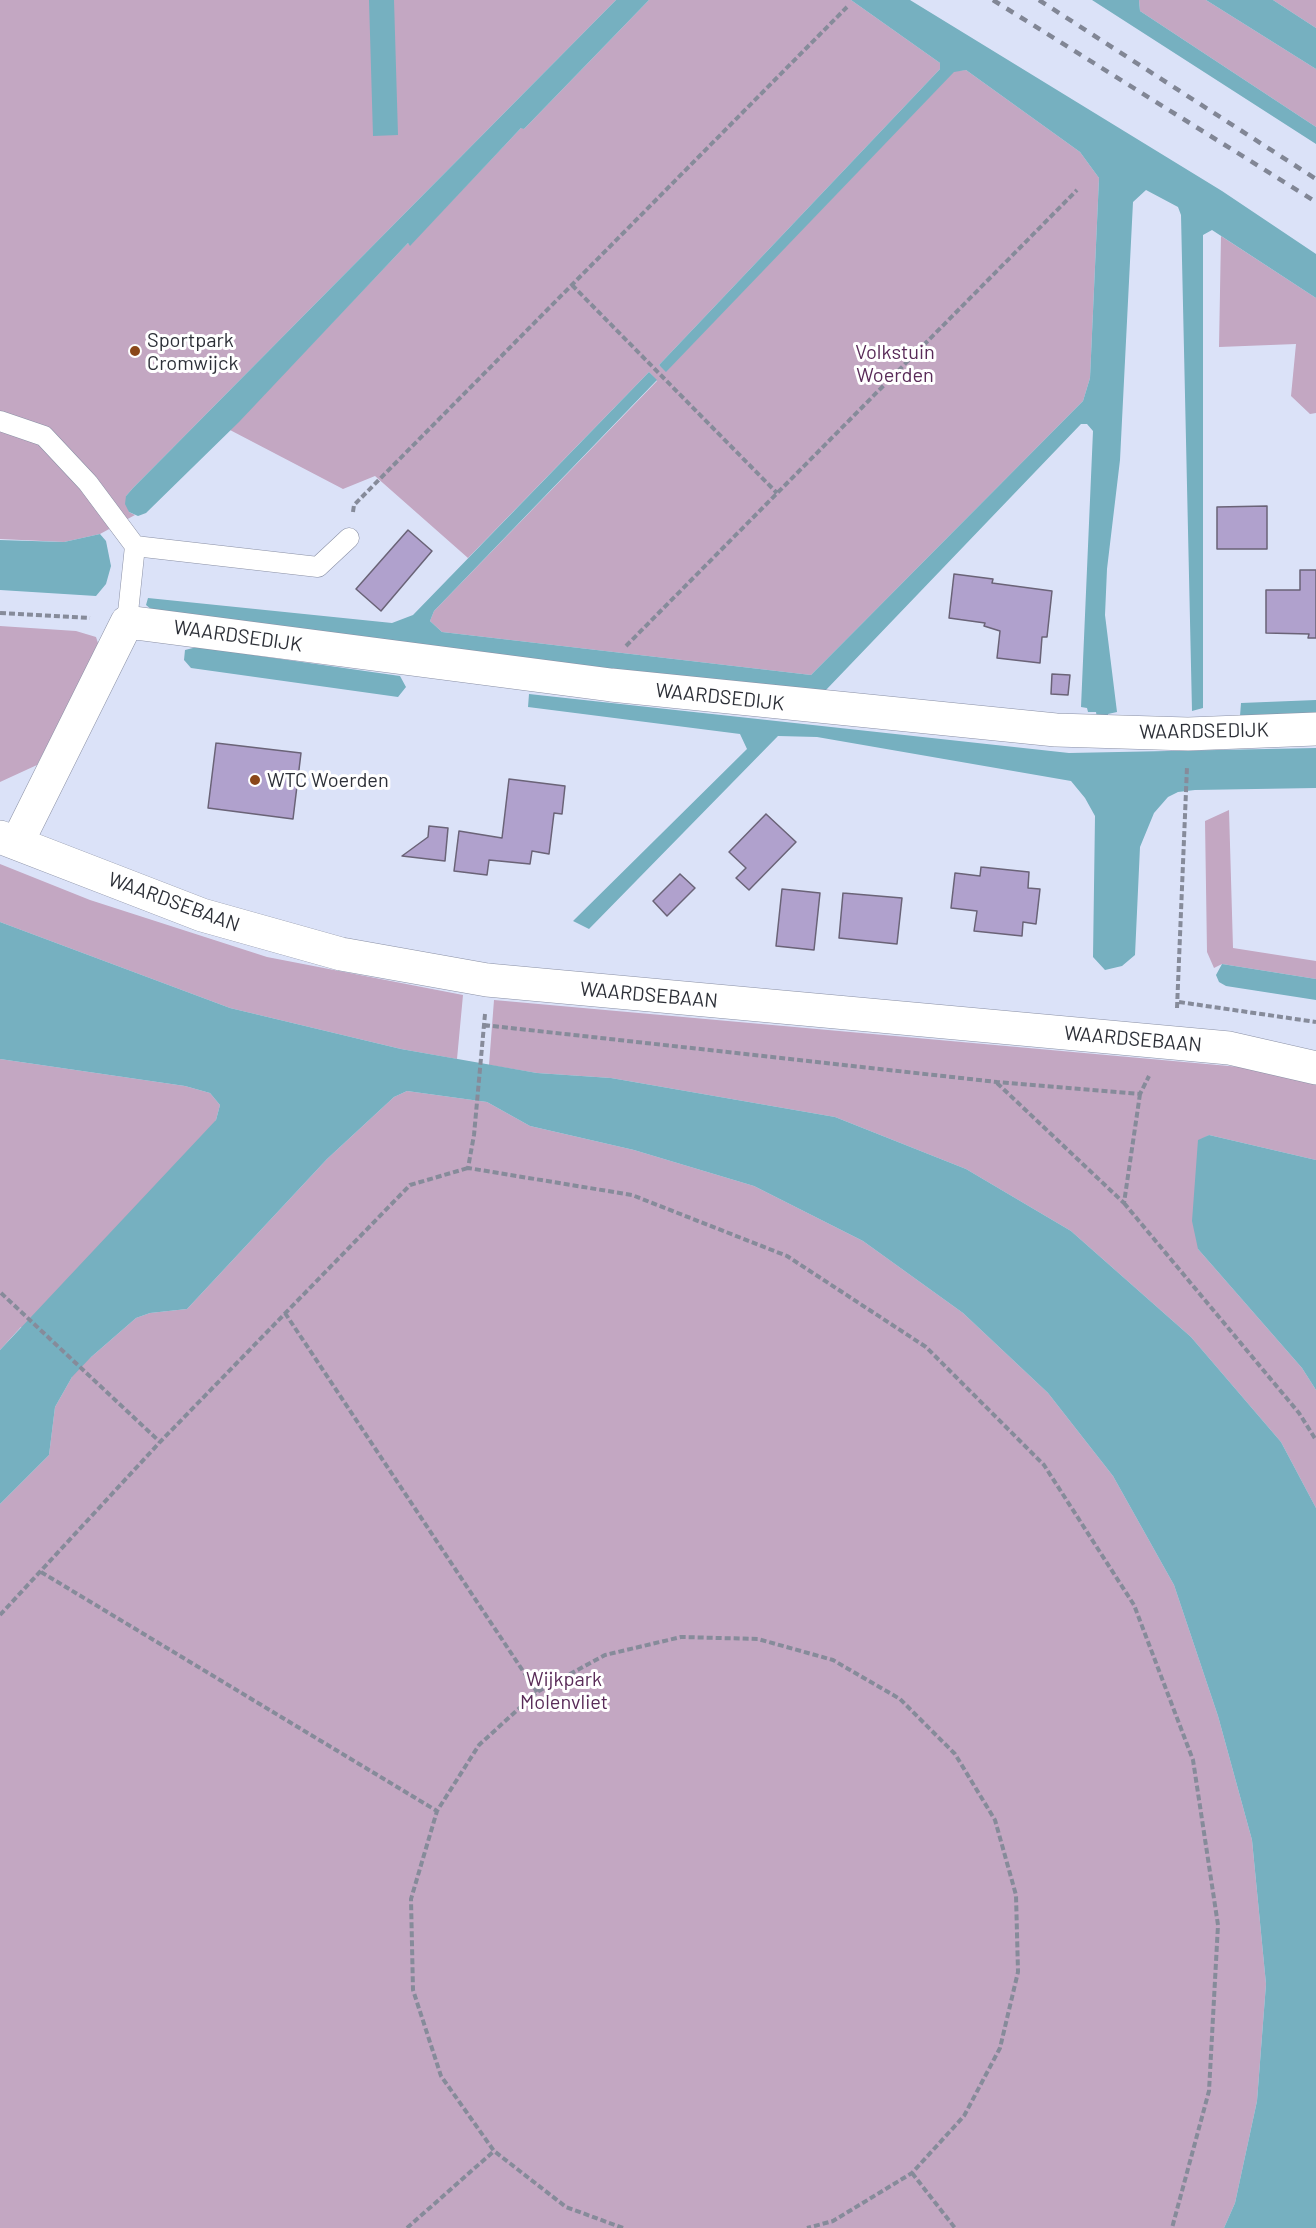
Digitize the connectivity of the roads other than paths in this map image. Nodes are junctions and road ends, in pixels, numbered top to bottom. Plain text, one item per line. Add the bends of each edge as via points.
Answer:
1 (0, 421) edge
2 (349, 538) road end
3 (135, 546) junction
4 (127, 622) junction
5 (1316, 729) edge
6 (8, 840) edge
7 (1316, 1068) edge

1 - 3 lane via 44,436 88,483
2 - 3 lane via 318,567
3 - 4 lane
4 - 5 street, WAARDSEDIJK via 611,685 1046,729 1188,734
4 - 6 street
6 - 7 street, WAARDSEBAAN via 202,915 341,954 476,978 1229,1048

